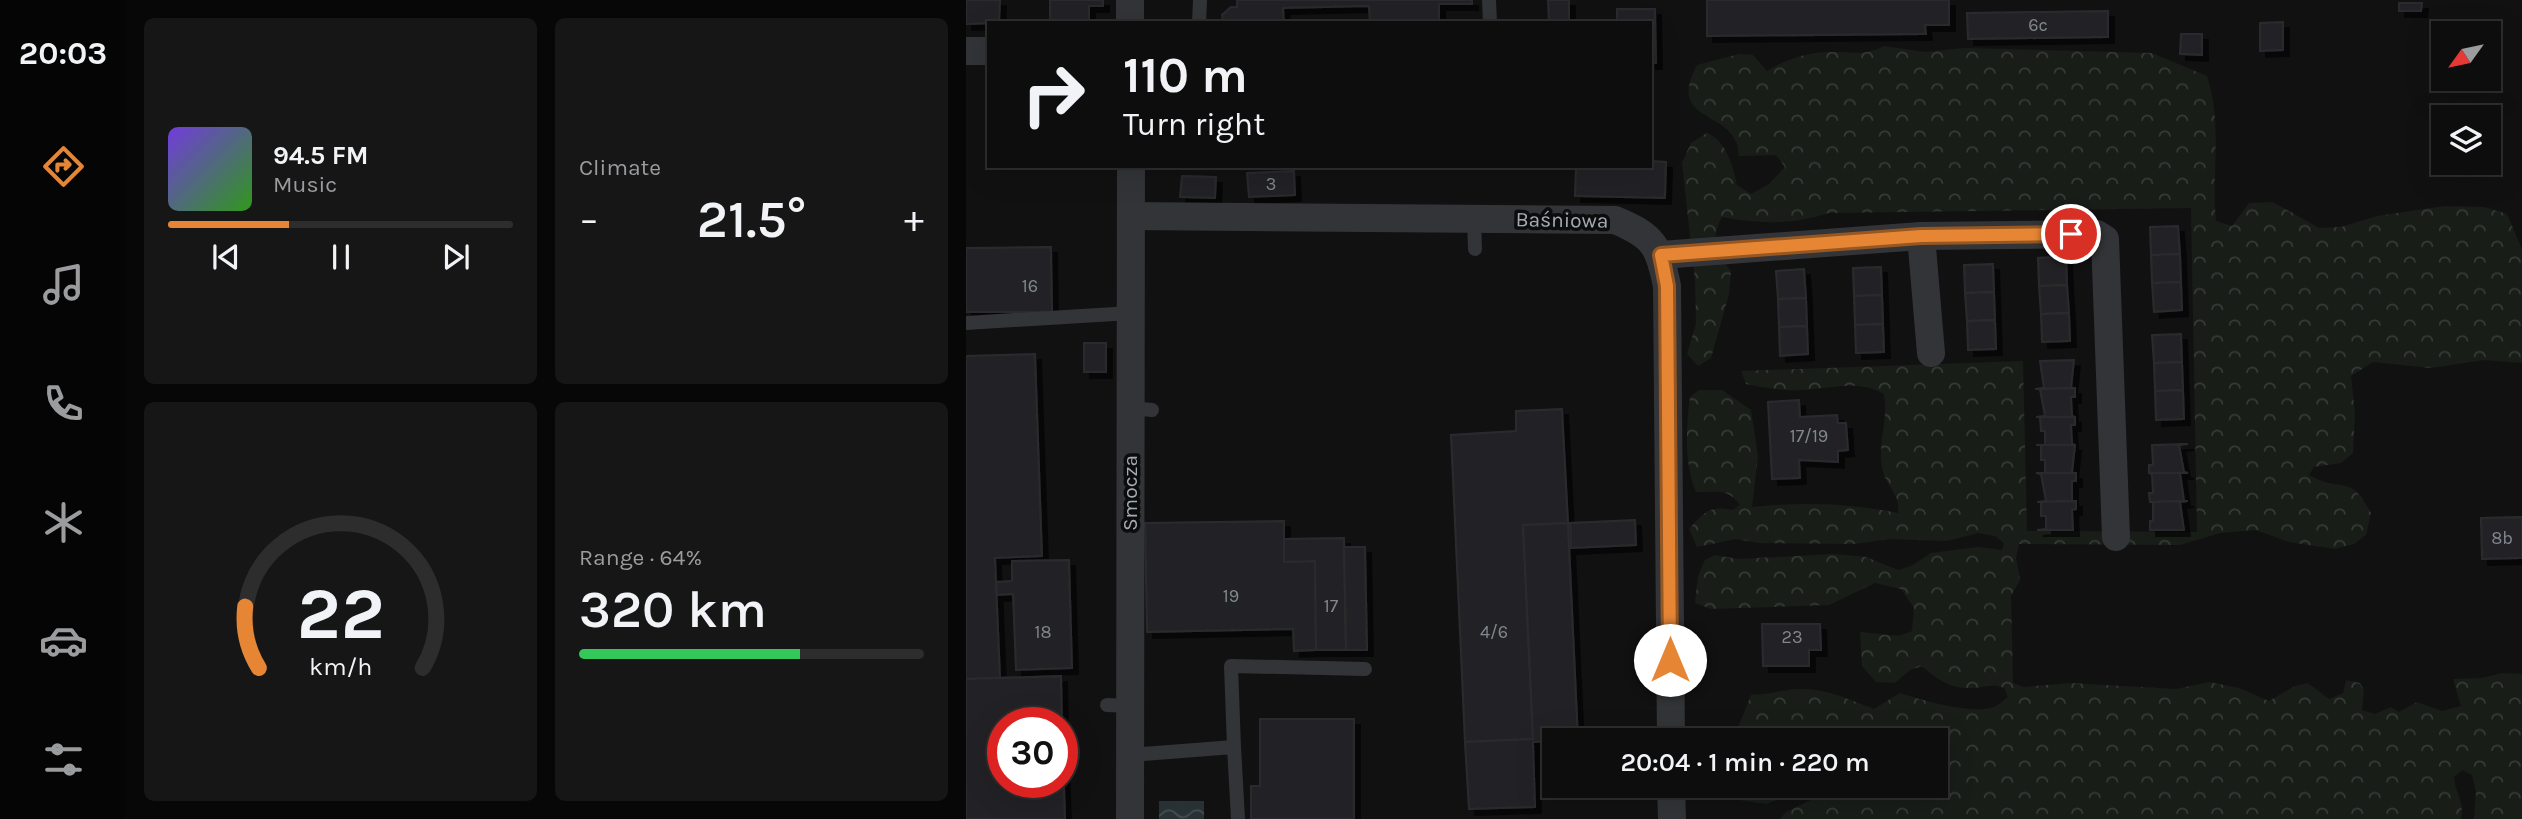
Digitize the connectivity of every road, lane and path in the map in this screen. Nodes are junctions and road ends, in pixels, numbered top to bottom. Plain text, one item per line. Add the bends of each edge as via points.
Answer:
1 (1130, 0) edge
2 (1200, 0) edge
3 (1489, 0) edge
4 (1130, 21) edge
5 (1199, 21) edge
6 (1490, 21) edge
7 (966, 51) edge
8 (987, 51) edge
9 (1131, 168) edge
10 (1131, 216) junction
11 (1474, 219) junction
12 (1921, 236) junction
13 (1475, 249) dead end
14 (1661, 255) junction
15 (1131, 313) junction
16 (966, 323) edge
17 (1931, 353) dead end
18 (2116, 537) dead end
19 (1365, 670) dead end
20 (1671, 728) edge
21 (1234, 747) junction
22 (1130, 755) junction
23 (1671, 798) edge
24 (1130, 819) edge
25 (1238, 819) edge
26 (1672, 819) edge

1 - 4 street
2 - 5 lane
3 - 6 lane
7 - 8 street
9 - 10 street, Smocza
10 - 11 street, Baśniowa
10 - 15 street, Smocza
11 - 13 lane
11 - 14 street, Baśniowa via 1615,220 1645,232
12 - 14 street
12 - 17 street
12 - 18 street via 2096,234 2105,239
14 - 20 street via 1667,286
15 - 16 lane
15 - 22 street, Smocza via 1141,409 1119,705
19 - 21 lane via 1231,666
21 - 22 lane
21 - 25 lane
22 - 24 street, Smocza
23 - 26 street

